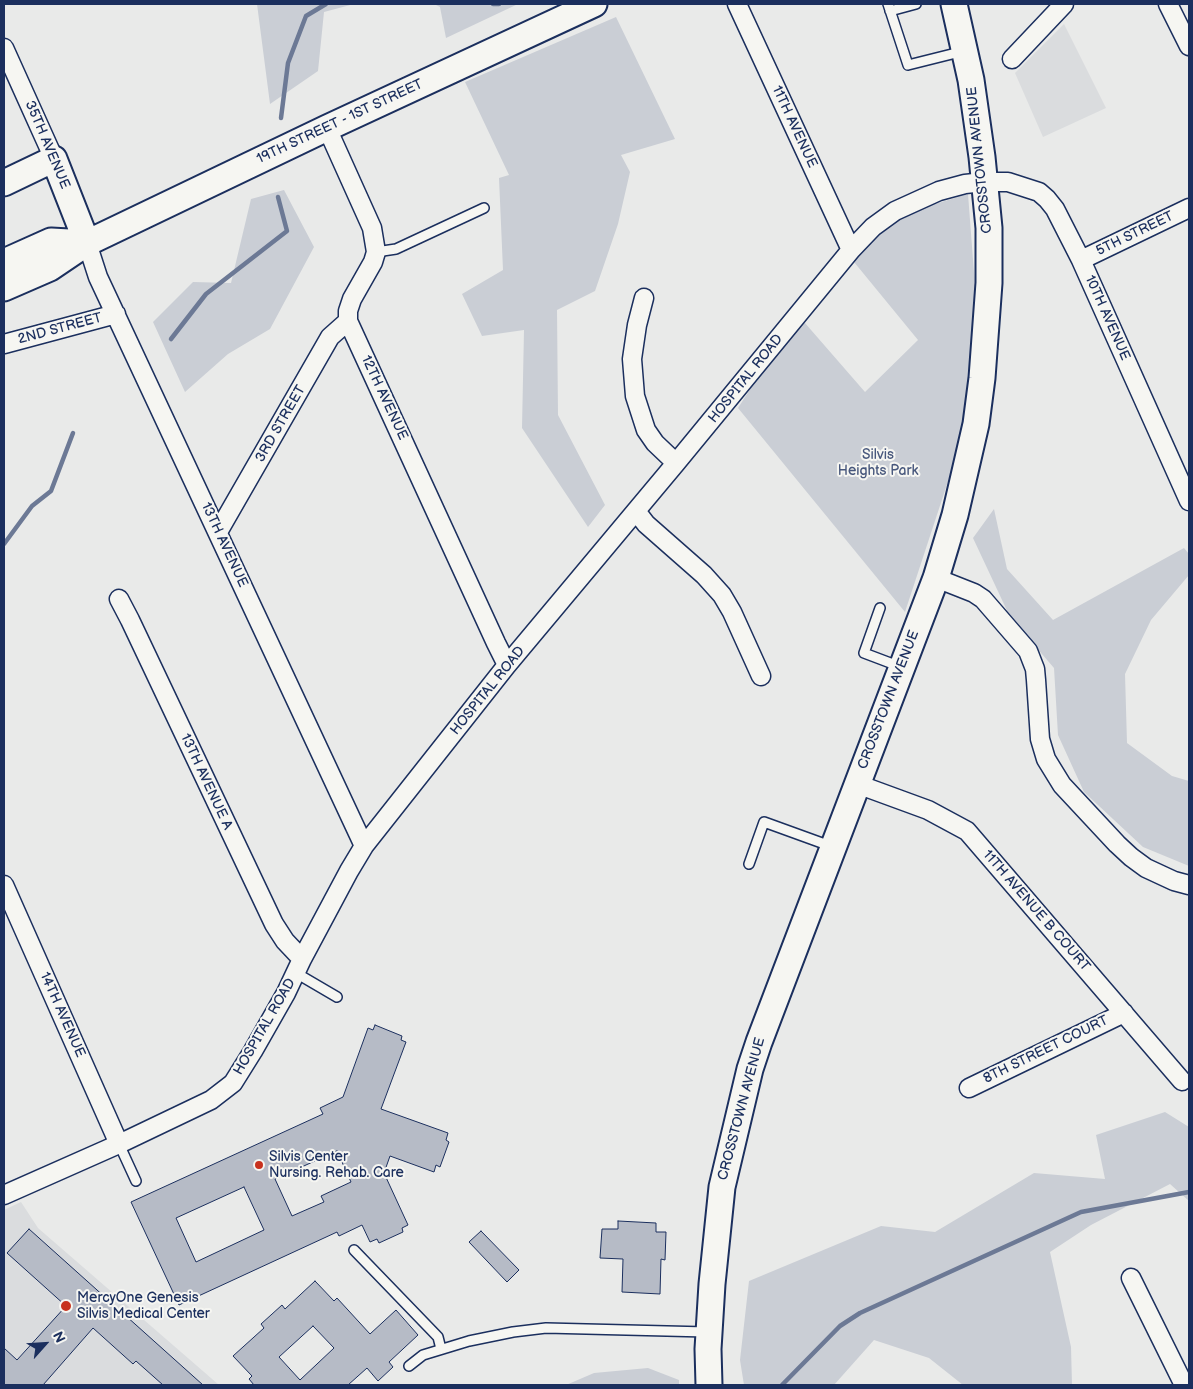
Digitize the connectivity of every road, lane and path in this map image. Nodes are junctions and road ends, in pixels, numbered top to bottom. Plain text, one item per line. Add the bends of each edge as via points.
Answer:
1 (594, 4) edge
2 (739, 4) edge
3 (916, 4) edge
4 (954, 4) edge
5 (1064, 4) edge
6 (1168, 4) edge
7 (889, 7) edge
8 (1189, 46) edge
9 (4, 48) edge
10 (964, 51) junction
11 (1012, 59) dead end
12 (327, 128) junction
13 (54, 159) junction
14 (4, 182) edge
15 (984, 182) junction
16 (484, 208) dead end
17 (1189, 208) edge
18 (87, 242) junction
19 (851, 250) junction
20 (376, 252) junction
21 (1081, 260) junction
22 (4, 262) edge
23 (4, 288) edge
24 (644, 298) dead end
25 (116, 314) junction
26 (348, 320) junction
27 (4, 344) edge
28 (676, 463) junction
29 (1189, 501) edge
30 (636, 511) junction
31 (218, 532) junction
32 (936, 578) junction
33 (119, 599) dead end
34 (880, 608) dead end
35 (507, 665) junction
36 (902, 667) junction
37 (761, 676) dead end
38 (857, 784) junction
39 (364, 846) junction
40 (833, 847) junction
41 (749, 864) dead end
42 (1189, 885) edge
43 (4, 886) edge
44 (299, 966) junction
45 (338, 997) dead end
46 (1124, 1013) junction
47 (1182, 1081) dead end
48 (969, 1088) dead end
49 (120, 1144) junction
50 (136, 1181) dead end
51 (4, 1195) edge
52 (354, 1250) dead end
53 (1131, 1278) dead end
54 (710, 1332) junction
55 (441, 1349) junction
56 (409, 1366) dead end
57 (709, 1385) edge
58 (1184, 1385) edge

1 - 12 street, 19TH STREET - 1ST STREET
2 - 19 street, 11TH AVENUE
3 - 7 lane
4 - 10 street, CROSSTOWN AVENUE
5 - 11 street
6 - 8 street
7 - 10 lane via 908,65
9 - 13 street, 35TH AVENUE
10 - 15 street, CROSSTOWN AVENUE via 971,80
12 - 18 street, 19TH STREET - 1ST STREET
12 - 20 street via 372,228
13 - 14 street
13 - 18 street, 35TH AVENUE
15 - 19 street, HOSPITAL ROAD via 939,191 895,210
15 - 21 street, 10TH AVENUE via 1008,182 1039,192 1055,209
15 - 32 street, CROSSTOWN AVENUE via 989,228 989,283 982,378 966,470
16 - 20 lane via 396,249
17 - 21 street, 5TH STREET
18 - 22 street via 51,241
18 - 23 street, 19TH STREET - 1ST STREET via 50,268
18 - 25 street, 13TH AVENUE via 98,277
19 - 28 street, HOSPITAL ROAD
20 - 26 street via 352,299
21 - 29 street, 10TH AVENUE
24 - 28 street via 632,359 635,396 646,430
25 - 27 street, 2ND STREET
25 - 31 street, 13TH AVENUE
26 - 31 street, 3RD STREET via 330,337
26 - 35 street, 12TH AVENUE
28 - 30 street, HOSPITAL ROAD
30 - 35 street, HOSPITAL ROAD
30 - 37 street via 722,595
31 - 39 street, 13TH AVENUE
32 - 36 street, CROSSTOWN AVENUE
32 - 42 street via 974,592 1028,651 1036,680 1040,739 1053,772 1062,785 1131,857 1174,882
33 - 44 street, 13TH AVENUE A via 242,859
34 - 36 lane via 864,653
35 - 39 street, HOSPITAL ROAD
36 - 38 street, CROSSTOWN AVENUE
38 - 40 street, CROSSTOWN AVENUE
38 - 46 street, 11TH AVENUE B COURT via 928,810 967,831
39 - 44 street, HOSPITAL ROAD
40 - 41 lane via 764,822
40 - 54 street, CROSSTOWN AVENUE via 750,1069 722,1187
43 - 49 street, 14TH AVENUE
44 - 45 lane
44 - 49 street, HOSPITAL ROAD via 233,1083 211,1100
46 - 47 street, 11TH AVENUE B COURT
46 - 48 street, 8TH STREET COURT
49 - 50 lane
49 - 51 street, HOSPITAL ROAD
52 - 55 lane via 438,1337
53 - 58 street
54 - 55 lane via 546,1328 513,1332
54 - 57 street, CROSSTOWN AVENUE
55 - 56 lane via 423,1355

